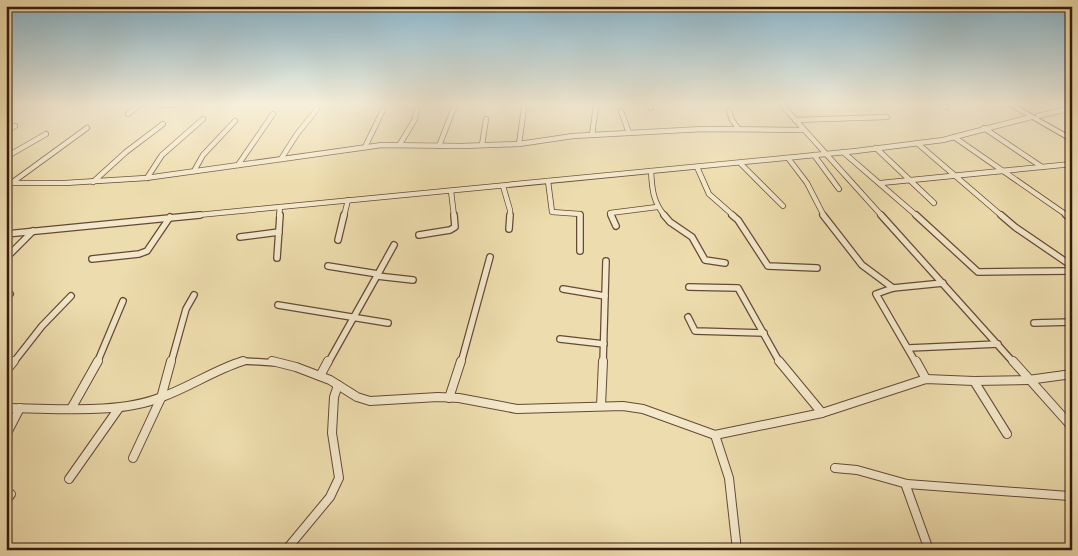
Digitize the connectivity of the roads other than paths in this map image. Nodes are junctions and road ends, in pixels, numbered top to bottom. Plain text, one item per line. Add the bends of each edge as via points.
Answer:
1 (82, 131) edge
2 (154, 131) edge
3 (189, 131) edge
4 (226, 131) edge
5 (261, 131) edge
6 (299, 131) edge
7 (373, 131) edge
8 (408, 131) edge
9 (445, 131) edge
10 (484, 131) edge
11 (520, 131) edge
12 (593, 131) edge
13 (674, 131) edge
14 (803, 131) edge
15 (974, 131) edge
16 (988, 131) edge
17 (1058, 131) edge
18 (629, 133) joint
19 (46, 134) dead end
20 (592, 135) junction
21 (954, 137) junction
22 (1072, 140) edge
23 (918, 143) junction
24 (400, 144) junction
25 (518, 144) junction
26 (482, 145) junction
27 (365, 146) junction
28 (439, 146) junction
29 (876, 148) junction
30 (843, 152) junction
31 (825, 154) junction
32 (814, 155) junction
33 (6, 156) edge
34 (788, 158) junction
35 (281, 159) junction
36 (740, 163) junction
37 (238, 164) junction
38 (1072, 164) edge
39 (696, 167) junction
40 (1043, 167) junction
41 (194, 171) junction
42 (651, 171) junction
43 (1002, 172) junction
44 (958, 177) junction
45 (147, 178) junction
46 (912, 181) junction
47 (93, 182) junction
48 (548, 182) junction
49 (9, 183) edge
50 (881, 183) junction
51 (6, 186) edge
52 (502, 186) junction
53 (839, 189) dead end
54 (451, 191) junction
55 (348, 200) junction
56 (934, 203) dead end
57 (657, 206) junction
58 (783, 206) dead end
59 (280, 207) junction
60 (170, 217) junction
61 (1072, 219) edge
62 (616, 226) dead end
63 (509, 229) dead end
64 (33, 231) junction
65 (279, 232) junction
66 (6, 234) edge
67 (419, 235) dead end
68 (240, 237) dead end
69 (338, 240) dead end
70 (394, 245) dead end
71 (580, 251) dead end
72 (490, 257) dead end
73 (6, 258) edge
74 (277, 258) dead end
75 (92, 259) dead end
76 (606, 261) dead end
77 (724, 263) dead end
78 (328, 266) dead end
79 (1072, 266) edge
80 (816, 268) dead end
81 (1072, 271) edge
82 (377, 275) junction
83 (413, 280) dead end
84 (943, 283) junction
85 (689, 287) dead end
86 (893, 288) junction
87 (563, 289) dead end
88 (194, 295) dead end
89 (71, 296) dead end
90 (605, 296) junction
91 (123, 301) dead end
92 (278, 305) dead end
93 (688, 317) dead end
94 (353, 318) junction
95 (388, 322) dead end
96 (1072, 322) edge
97 (1034, 323) dead end
98 (764, 333) junction
99 (560, 339) dead end
100 (604, 344) junction
101 (998, 344) junction
102 (909, 348) junction
103 (6, 371) edge
104 (1072, 374) edge
105 (320, 376) junction
106 (926, 379) junction
107 (1028, 380) junction
108 (974, 382) junction
109 (338, 385) junction
110 (161, 398) junction
111 (449, 398) junction
112 (601, 406) junction
113 (6, 408) edge
114 (20, 408) junction
115 (119, 408) junction
116 (71, 409) junction
117 (822, 413) junction
118 (1072, 427) edge
119 (1007, 434) dead end
120 (6, 435) edge
121 (714, 435) junction
122 (133, 458) dead end
123 (836, 468) dead end
124 (69, 480) dead end
125 (907, 484) junction
126 (1069, 496) dead end
127 (286, 550) edge
128 (737, 550) edge
129 (929, 550) edge

1 - 49 street
2 - 47 street
3 - 45 street via 162,155
4 - 41 street via 203,155
5 - 37 street
6 - 35 street
7 - 27 street
8 - 24 street
9 - 28 street
10 - 26 street
11 - 25 street
12 - 20 street
13 - 18 street
14 - 31 street
15 - 21 street
16 - 40 street
17 - 22 main road
18 - 20 street
19 - 33 street
20 - 25 street
21 - 23 street
21 - 43 street
23 - 29 street
23 - 44 street
24 - 27 street
24 - 28 street
25 - 26 street
26 - 28 street
27 - 35 street
29 - 30 street
29 - 46 street
30 - 31 street
30 - 50 street
31 - 32 street
31 - 84 street
32 - 34 street
32 - 53 street
34 - 36 street
34 - 86 street via 807,183 820,211 835,232 862,265
35 - 37 street
36 - 39 street
36 - 58 street
37 - 41 street
38 - 40 street
39 - 42 street
39 - 80 street via 710,194 738,220 768,266
40 - 43 street
41 - 45 street
42 - 48 street
42 - 57 street
43 - 44 street
43 - 61 street
44 - 46 street
44 - 79 street via 1008,222
45 - 47 street
46 - 50 street
46 - 56 street
47 - 49 street
48 - 52 street
48 - 71 street via 552,212 580,214
49 - 51 street
50 - 81 street via 982,274
52 - 54 street
52 - 63 street via 510,210
54 - 55 street
54 - 67 street via 455,227
55 - 59 street
55 - 69 street
57 - 62 street via 610,213
57 - 77 street via 670,222 692,237 705,260
59 - 60 street
59 - 65 street
60 - 64 street
60 - 75 street via 147,251
64 - 66 street
64 - 73 street
65 - 68 street
65 - 74 street
70 - 82 street
72 - 111 street
76 - 90 street
78 - 82 street
82 - 83 street
82 - 94 street
84 - 86 street
84 - 101 street
85 - 98 street via 738,288
86 - 102 street via 876,294
87 - 90 street
88 - 110 street via 186,309
89 - 103 street
90 - 100 street
91 - 116 street via 96,366
92 - 94 street
93 - 98 street via 695,331
94 - 95 street
94 - 105 street
96 - 97 street
98 - 117 street via 784,370
99 - 100 street
100 - 112 street
101 - 102 street
101 - 107 street
102 - 106 street
104 - 107 street
105 - 109 street
105 - 110 street via 270,361 244,361
106 - 108 street
106 - 117 street
107 - 108 street
107 - 118 street
108 - 119 street
109 - 111 street via 357,397 370,400
109 - 127 street via 332,433 338,478 336,487
110 - 115 street
110 - 122 street
111 - 112 street via 517,409
112 - 121 street via 643,409
113 - 114 street
114 - 116 street
114 - 120 street
115 - 116 street
115 - 124 street
117 - 121 street
121 - 128 street via 730,475
123 - 125 street via 864,471
125 - 126 street
125 - 129 street

